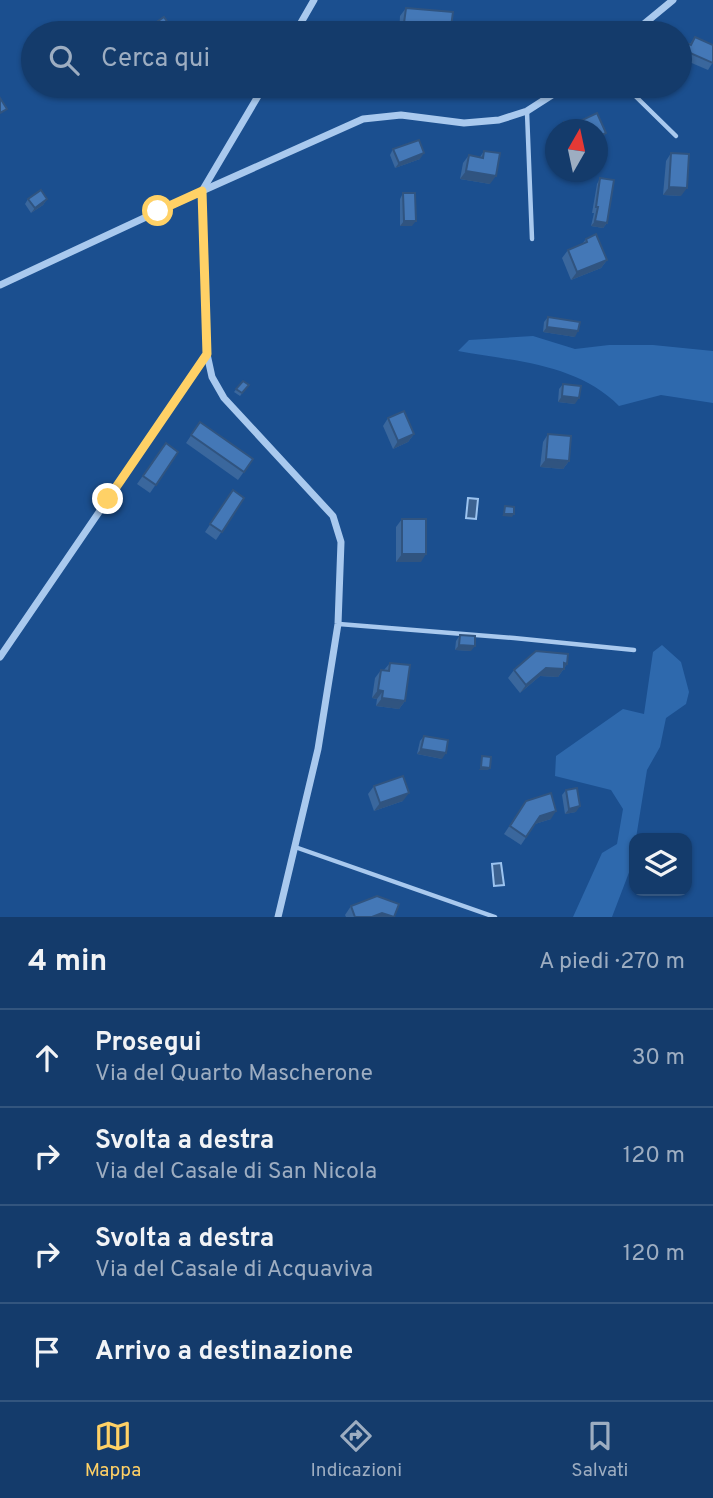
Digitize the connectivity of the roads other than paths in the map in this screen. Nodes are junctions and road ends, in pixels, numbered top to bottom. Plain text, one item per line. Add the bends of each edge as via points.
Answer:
1 (314, 0) edge
2 (673, 0) edge
3 (302, 21) edge
4 (648, 21) edge
5 (257, 98) edge
6 (547, 98) edge
7 (637, 98) edge
8 (527, 111) junction
9 (676, 136) dead end
10 (202, 191) junction
11 (532, 239) dead end
12 (0, 285) edge
13 (207, 354) junction
14 (338, 624) junction
15 (634, 650) dead end
16 (0, 657) edge
17 (295, 847) junction
18 (278, 917) edge
19 (495, 917) edge

1 - 3 street
2 - 4 street
5 - 10 street
6 - 8 street
7 - 9 lane
8 - 10 street via 475,123 401,115 363,119
8 - 11 lane
10 - 12 street
10 - 13 street
13 - 14 street via 212,377 224,398 336,523 342,557
13 - 16 street
14 - 15 lane
14 - 17 street via 318,749
17 - 18 street
17 - 19 lane

